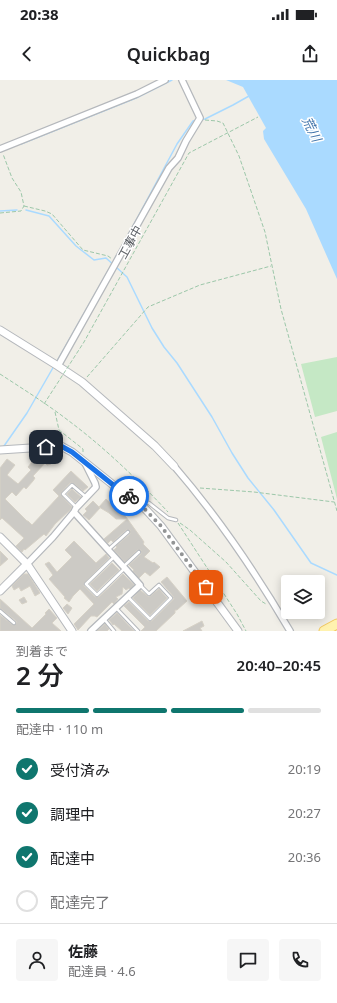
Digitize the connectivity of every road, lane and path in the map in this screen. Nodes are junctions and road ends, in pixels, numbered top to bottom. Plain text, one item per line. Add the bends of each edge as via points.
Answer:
1 (165, 80) edge
2 (182, 80) edge
3 (258, 117) dead end
4 (210, 121) dead end
5 (0, 147) edge
6 (24, 206) junction
7 (0, 213) edge
8 (110, 258) dead end
9 (272, 266) junction
10 (0, 330) edge
11 (57, 365) junction
12 (0, 374) edge
13 (82, 382) junction
14 (44, 404) junction
15 (55, 411) junction
16 (1, 451) edge
17 (84, 461) junction
18 (174, 466) joint
19 (192, 487) junction
20 (87, 497) junction
21 (136, 500) junction
22 (334, 502) junction
23 (75, 510) junction
24 (337, 511) edge
25 (176, 520) junction
26 (128, 532) dead end
27 (0, 536) edge
28 (108, 550) junction
29 (139, 552) dead end
30 (115, 556) junction
31 (27, 564) junction
32 (124, 567) junction
33 (140, 585) junction
34 (0, 591) edge
35 (127, 597) junction
36 (276, 606) junction
37 (116, 608) junction
38 (0, 611) edge
39 (104, 619) junction
40 (14, 623) dead end
41 (337, 624) edge
42 (72, 631) edge
43 (91, 631) edge
44 (114, 631) edge
45 (138, 631) edge
46 (238, 631) edge
47 (246, 631) edge
48 (290, 631) edge
49 (324, 631) edge

1 - 5 street via 137,94
2 - 11 street via 199,121 178,158 169,168
3 - 14 path, 工事中, bridge via 190,154 84,342
4 - 9 path via 223,124 239,156 265,232
5 - 6 path via 12,178 21,192
6 - 7 path via 21,211
6 - 8 path via 52,214 83,250
9 - 13 path via 200,285 147,309
9 - 22 path via 281,309
10 - 11 street
11 - 13 street
12 - 14 path
13 - 18 street
14 - 15 path
15 - 17 path via 59,430 83,449
15 - 25 path via 111,455
16 - 17 street via 61,446
17 - 20 street via 96,487
17 - 21 street
18 - 19 street
19 - 22 path
19 - 36 street via 243,555
20 - 23 street
20 - 23 lane via 72,485 63,494
21 - 25 lane via 145,501 168,518
21 - 46 street via 161,526
22 - 24 path
23 - 28 street
23 - 31 street via 53,538
25 - 36 path via 226,562 261,601
25 - 47 path
26 - 28 lane
27 - 31 street
28 - 30 street
29 - 32 lane
30 - 32 street
30 - 32 lane via 86,584 97,595
31 - 34 street
31 - 42 street
32 - 33 street
33 - 35 street
33 - 35 lane via 149,594 159,586 171,598 150,619
35 - 37 street
36 - 48 street
37 - 39 street
37 - 45 lane
38 - 40 lane
39 - 43 street
39 - 44 lane
41 - 49 main road

